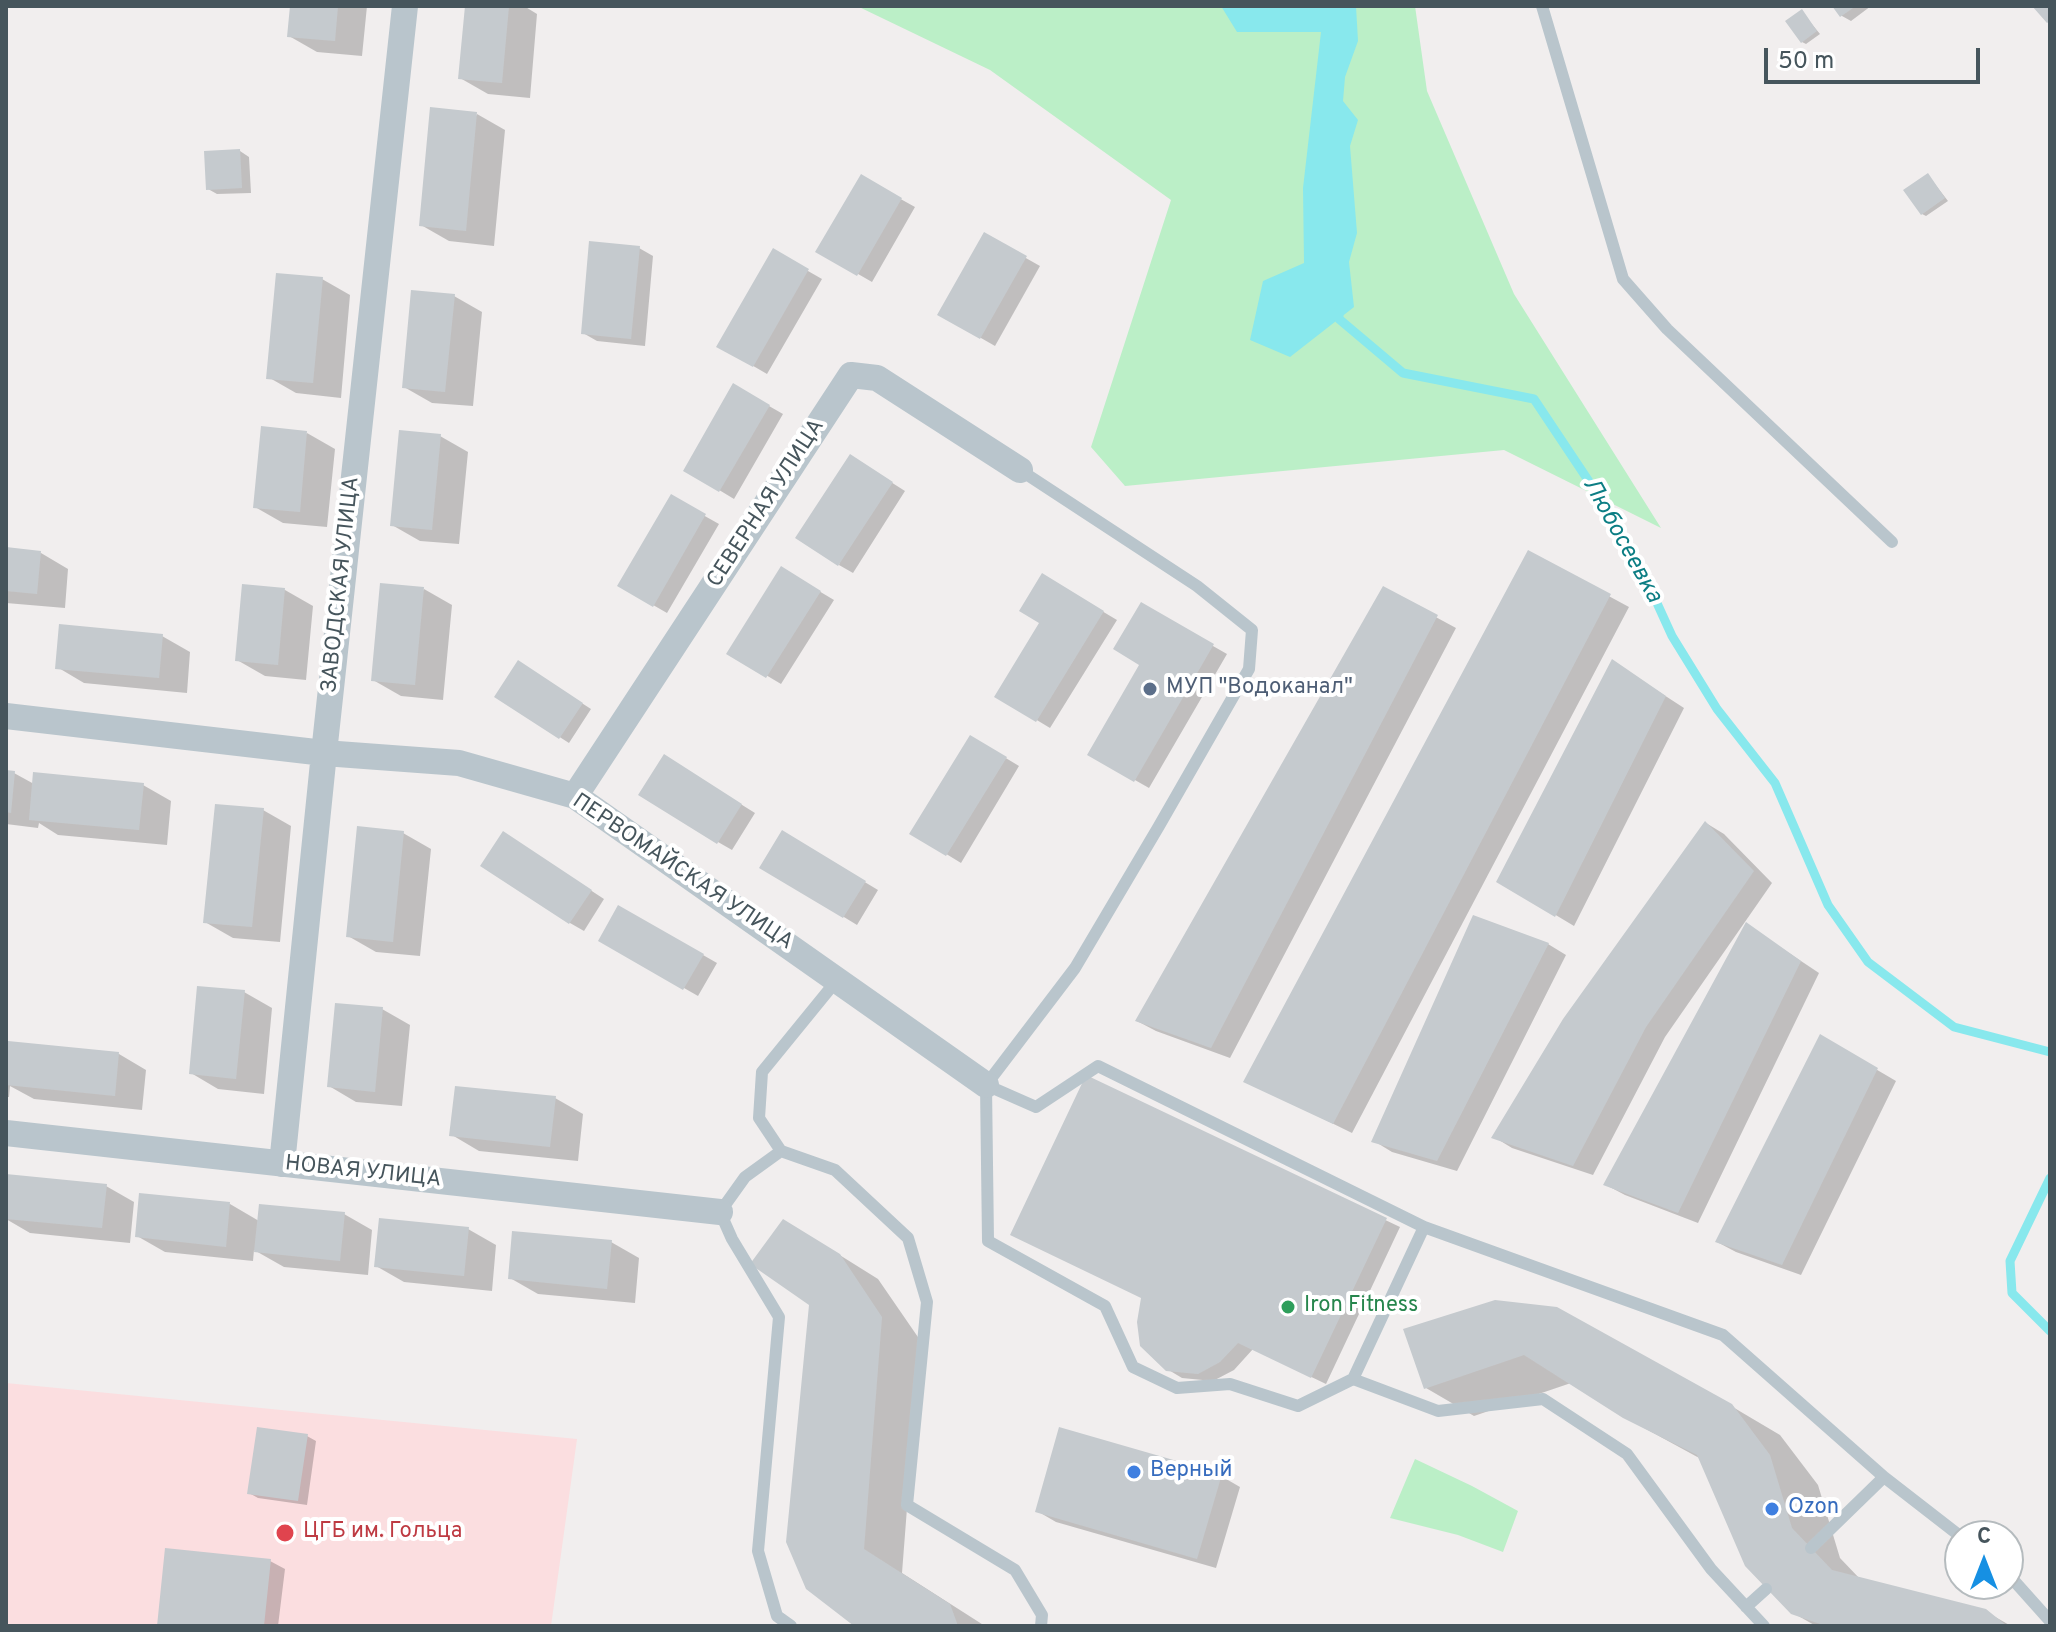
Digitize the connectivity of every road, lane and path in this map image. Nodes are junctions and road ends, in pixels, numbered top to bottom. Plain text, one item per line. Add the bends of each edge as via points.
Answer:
1 (405, 6) edge
2 (1542, 6) edge
3 (1020, 470) joint
4 (1892, 542) dead end
5 (6, 716) edge
6 (324, 753) junction
7 (575, 796) junction
8 (837, 980) junction
9 (986, 1085) junction
10 (6, 1133) edge
11 (781, 1151) junction
12 (282, 1164) junction
13 (720, 1212) junction
14 (1424, 1227) junction
15 (1353, 1379) junction
16 (1884, 1477) junction
17 (1944, 1524) edge
18 (1811, 1548) dead end
19 (1766, 1589) dead end
20 (2024, 1592) edge
21 (1746, 1607) junction
22 (2050, 1621) edge
23 (791, 1626) edge
24 (1041, 1626) edge
25 (1764, 1626) edge

1 - 6 street, ЗАВОДСКАЯ УЛИЦА
2 - 4 lane via 1623,279 1667,329
3 - 7 street, СЕВЕРНАЯ УЛИЦА via 877,378 851,375
3 - 9 lane via 1197,586 1252,630 1249,669 1159,826 1075,968
5 - 6 street, ПЕРВОМАЙСКАЯ УЛИЦА
6 - 7 street, ПЕРВОМАЙСКАЯ УЛИЦА via 459,763
6 - 12 street, ЗАВОДСКАЯ УЛИЦА
7 - 8 street, ПЕРВОМАЙСКАЯ УЛИЦА
8 - 9 street, ПЕРВОМАЙСКАЯ УЛИЦА
8 - 11 lane via 762,1072 759,1118
9 - 14 lane via 1036,1107 1098,1066
9 - 15 lane via 988,1241 1105,1306 1133,1367 1177,1388 1230,1384 1298,1406
10 - 12 street, НОВАЯ УЛИЦА
11 - 13 lane via 745,1177
11 - 24 lane via 835,1170 908,1238 927,1302 907,1505 1015,1570 1042,1615
12 - 13 street, НОВАЯ УЛИЦА
13 - 23 lane via 779,1317 758,1551 777,1616
14 - 15 lane
14 - 16 lane via 1723,1335
15 - 21 lane via 1438,1411 1543,1399 1627,1454 1711,1569
16 - 17 lane
16 - 18 lane
19 - 21 lane
20 - 22 lane
21 - 25 lane

